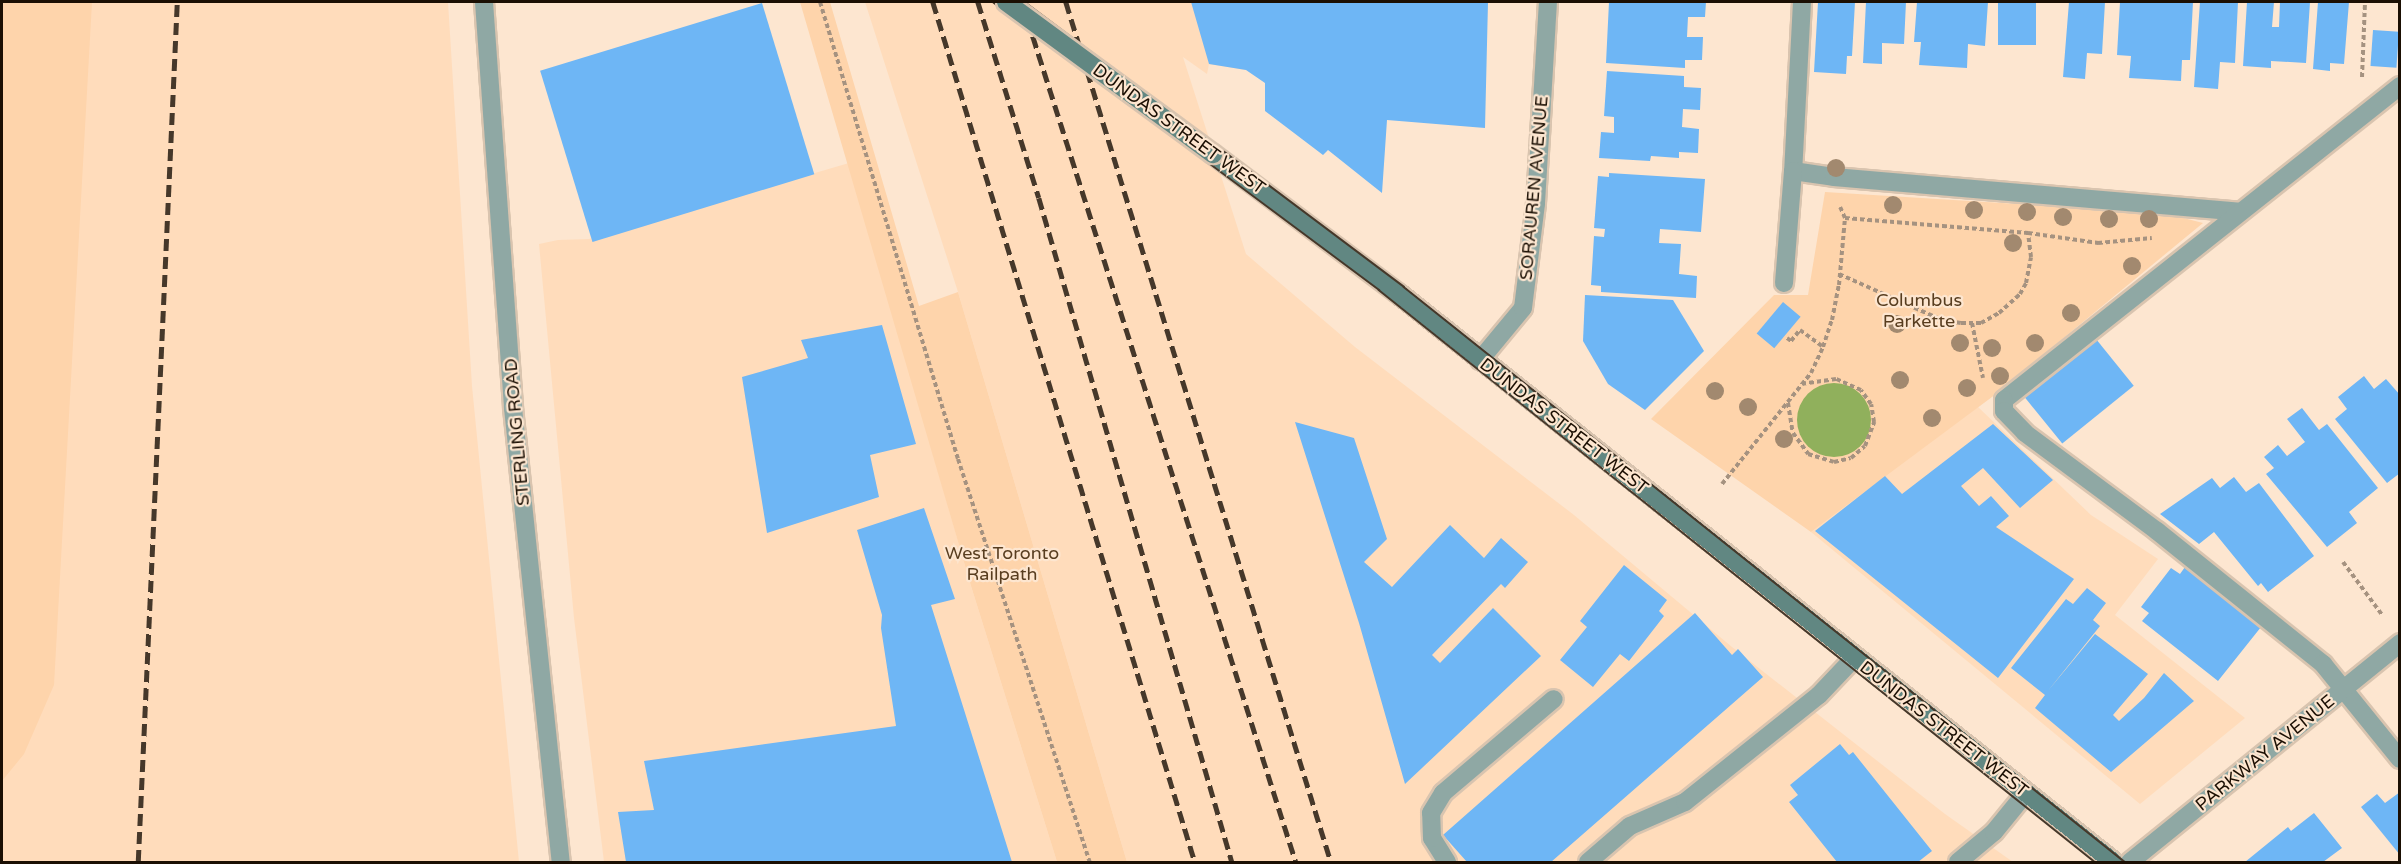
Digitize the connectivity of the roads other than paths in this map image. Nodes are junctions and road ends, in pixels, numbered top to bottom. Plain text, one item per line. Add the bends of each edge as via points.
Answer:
1 (484, 2) edge
2 (1006, 2) edge
3 (1548, 2) edge
4 (1802, 2) edge
5 (2400, 86) edge
6 (1793, 171) junction
7 (2239, 212) junction
8 (1784, 283) dead end
9 (1480, 360) junction
10 (2400, 644) edge
11 (1854, 658) junction
12 (2343, 689) junction
13 (1554, 699) dead end
14 (2400, 759) edge
15 (2025, 794) junction
16 (561, 862) edge
17 (1447, 862) edge
18 (1588, 862) edge
19 (1958, 862) edge
20 (2113, 862) edge
21 (2130, 862) edge

1 - 16 street, STERLING ROAD via 513,408
2 - 9 main road, DUNDAS STREET WEST, bridge via 1399,294
3 - 9 street, SORAUREN AVENUE via 1536,203 1523,308
4 - 6 street
5 - 7 street
6 - 7 street
6 - 8 street
7 - 12 street via 2004,400 2004,411 2025,433 2157,531 2323,664
9 - 11 main road, DUNDAS STREET WEST
10 - 12 street, PARKWAY AVENUE
11 - 15 main road, DUNDAS STREET WEST
11 - 18 street via 1819,695 1685,802 1630,826
12 - 14 street
12 - 21 street, PARKWAY AVENUE
13 - 17 street via 1443,793 1431,813 1432,838
15 - 19 street via 1994,832
15 - 20 main road, DUNDAS STREET WEST

